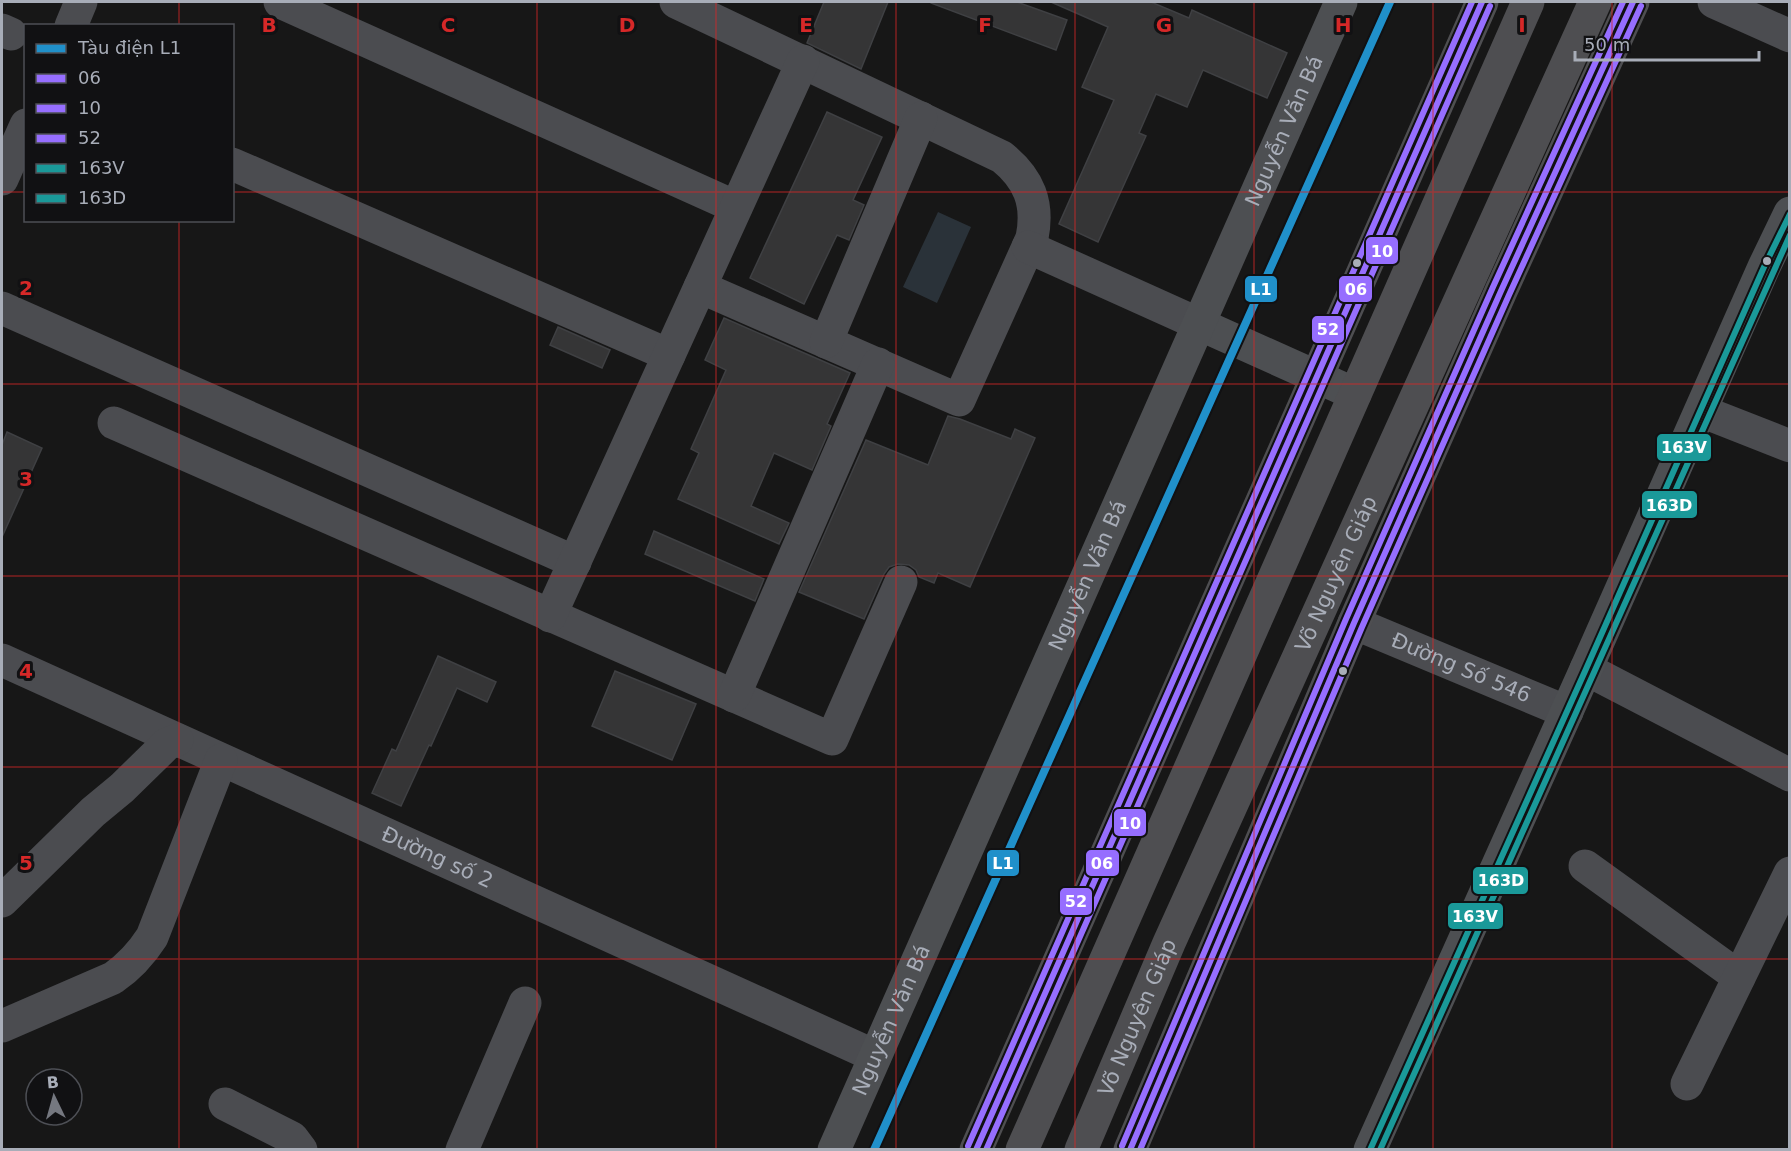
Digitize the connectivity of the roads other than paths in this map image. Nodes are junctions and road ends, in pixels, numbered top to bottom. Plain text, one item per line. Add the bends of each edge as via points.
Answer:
1 (81, 2) edge
2 (280, 2) edge
3 (676, 2) edge
4 (1341, 2) edge
5 (1482, 2) edge
6 (1528, 2) edge
7 (1596, 2) edge
8 (1633, 2) edge
9 (1714, 2) edge
10 (71, 24) edge
11 (1790, 36) edge
12 (803, 62) junction
13 (921, 118) junction
14 (24, 130) edge
15 (234, 165) edge
16 (2, 179) edge
17 (736, 207) junction
18 (1790, 213) edge
19 (1028, 247) junction
20 (700, 287) junction
21 (2, 308) edge
22 (1199, 324) junction
23 (826, 342) junction
24 (669, 355) junction
25 (878, 364) junction
26 (1317, 377) junction
27 (1355, 394) junction
28 (1701, 411) junction
29 (114, 423) dead end
30 (1790, 446) edge
31 (575, 562) junction
32 (901, 582) dead end
33 (550, 616) junction
34 (1354, 623) junction
35 (5, 667) edge
36 (1586, 669) junction
37 (734, 696) junction
38 (1567, 712) junction
39 (177, 740) junction
40 (221, 760) junction
41 (1790, 775) edge
42 (1585, 866) dead end
43 (1790, 873) edge
44 (2, 901) edge
45 (1739, 977) junction
46 (525, 1003) dead end
47 (2, 1026) edge
48 (875, 1056) junction
49 (1687, 1084) dead end
50 (225, 1104) dead end
51 (301, 1149) edge
52 (462, 1149) edge
53 (834, 1149) edge
54 (976, 1149) edge
55 (1022, 1149) edge
56 (1081, 1149) edge
57 (1131, 1149) edge
58 (1370, 1149) edge

1 - 10 street
2 - 17 street
3 - 12 street
4 - 22 main road, Nguyễn Văn Bá
5 - 26 highway
6 - 27 highway
7 - 56 highway, Võ Nguyên Giáp via 1169,943
8 - 34 highway, Võ Nguyên Giáp
9 - 11 street
12 - 13 street
12 - 17 street
13 - 19 street via 1002,157 1021,175 1034,212
13 - 23 street
14 - 16 street
15 - 24 street
17 - 20 street
18 - 28 main road
19 - 22 street
19 - 25 street via 959,400
20 - 23 street
20 - 24 street
21 - 31 street
22 - 26 main road
22 - 48 main road, Nguyễn Văn Bá
23 - 25 street
24 - 31 street
25 - 37 street
26 - 27 main road
26 - 54 highway
27 - 55 highway
28 - 30 street
28 - 36 main road
29 - 33 street
31 - 33 street
32 - 37 street via 832,739
33 - 37 street
34 - 38 street, Đường Số 546
34 - 57 highway, Võ Nguyên Giáp
35 - 39 street, Đường số 2
36 - 38 main road
36 - 41 street
38 - 58 main road
39 - 40 street, Đường số 2
39 - 44 street via 167,744 93,812
40 - 47 street via 152,938 141,954 113,978
40 - 48 street, Đường số 2
42 - 45 street
43 - 45 street
45 - 49 street
46 - 52 street
48 - 53 main road, Nguyễn Văn Bá
50 - 51 street via 292,1138

